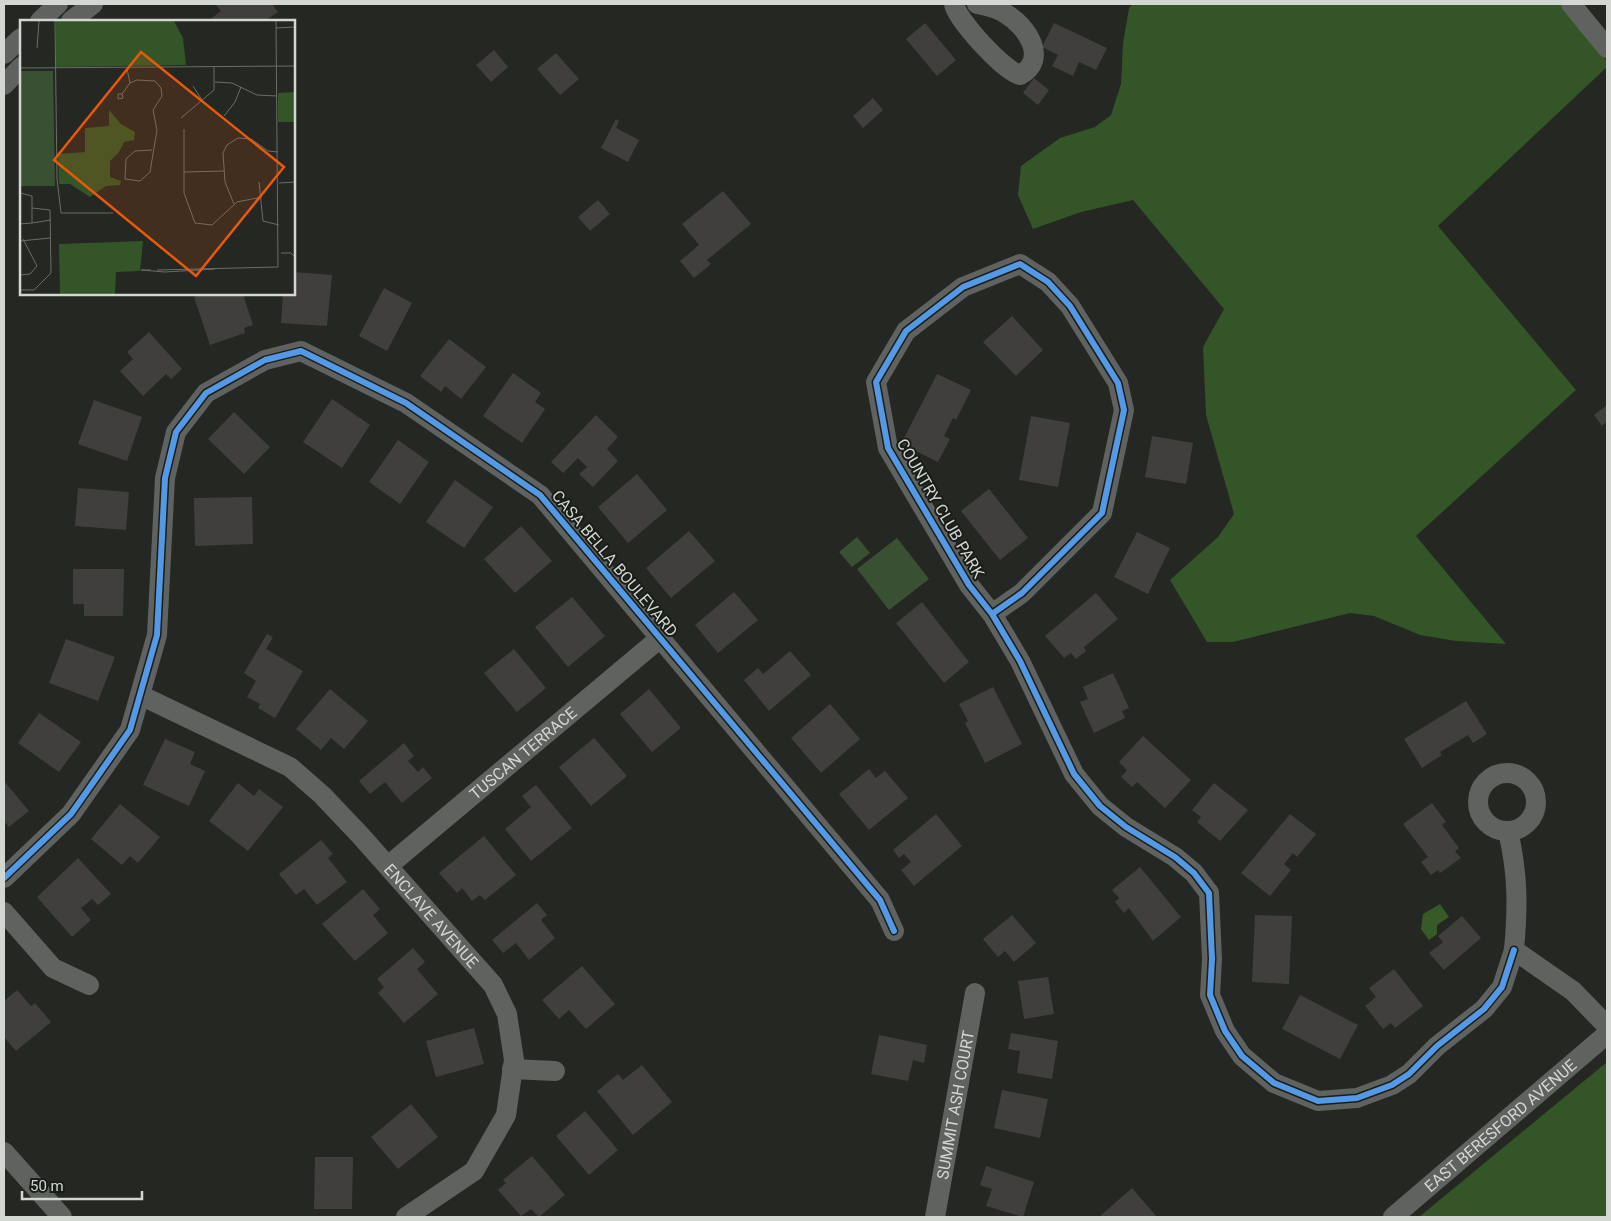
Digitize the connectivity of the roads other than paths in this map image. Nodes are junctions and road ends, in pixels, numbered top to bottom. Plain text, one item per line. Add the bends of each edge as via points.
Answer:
1 (58, 4) edge
2 (93, 4) edge
3 (954, 4) edge
4 (977, 4) edge
5 (1571, 4) edge
6 (41, 20) edge
7 (72, 20) edge
8 (20, 39) edge
9 (1607, 48) edge
10 (4, 54) edge
11 (20, 68) edge
12 (4, 85) edge
13 (992, 614) junction
14 (660, 639) junction
15 (140, 695) junction
16 (1508, 831) dead end
17 (388, 866) junction
18 (4, 878) edge
19 (4, 912) edge
20 (894, 931) dead end
21 (1514, 950) junction
22 (89, 985) dead end
23 (975, 993) dead end
24 (1607, 1026) edge
25 (1607, 1034) edge
26 (512, 1069) junction
27 (555, 1071) dead end
28 (4, 1152) edge
29 (62, 1217) edge
30 (406, 1217) edge
31 (935, 1217) edge
32 (1393, 1217) edge

1 - 6 street
2 - 7 street
3 - 4 street via 960,17 997,60 1013,74 1026,72 1035,57 1035,48 1027,33 1008,14
5 - 9 street
8 - 10 street
11 - 12 street
13 - 13 street, COUNTRY CLUB PARK via 968,586 888,448 876,382 906,332 963,287 1020,264 1048,282 1070,306 1118,383 1124,410 1102,512 1022,593
13 - 21 street, COUNTRY CLUB PARK via 1020,662 1074,774 1100,806 1126,827 1175,857 1194,873 1209,894 1210,995 1225,1032 1242,1056 1274,1083 1318,1101 1357,1098 1392,1084 1409,1074 1437,1046 1484,1009 1502,986
14 - 15 street, CASA BELLA BOULEVARD via 540,495 406,403 301,351 265,360 206,393 176,432 166,478 157,635
14 - 17 street, TUSCAN TERRACE
14 - 20 street, CASA BELLA BOULEVARD via 880,900
15 - 17 street, ENCLAVE AVENUE via 290,767 322,795
15 - 18 street, CASA BELLA BOULEVARD via 130,730 71,814
16 - 21 street, COUNTRY CLUB PARK via 1515,860 1518,906
17 - 26 street, ENCLAVE AVENUE via 493,985 507,1014 514,1060
19 - 22 street via 53,968
21 - 24 street via 1572,991
23 - 31 street, SUMMIT ASH COURT
25 - 32 street, EAST BERESFORD AVENUE
26 - 27 street
26 - 30 street, ENCLAVE AVENUE via 506,1114 474,1171
28 - 29 street

